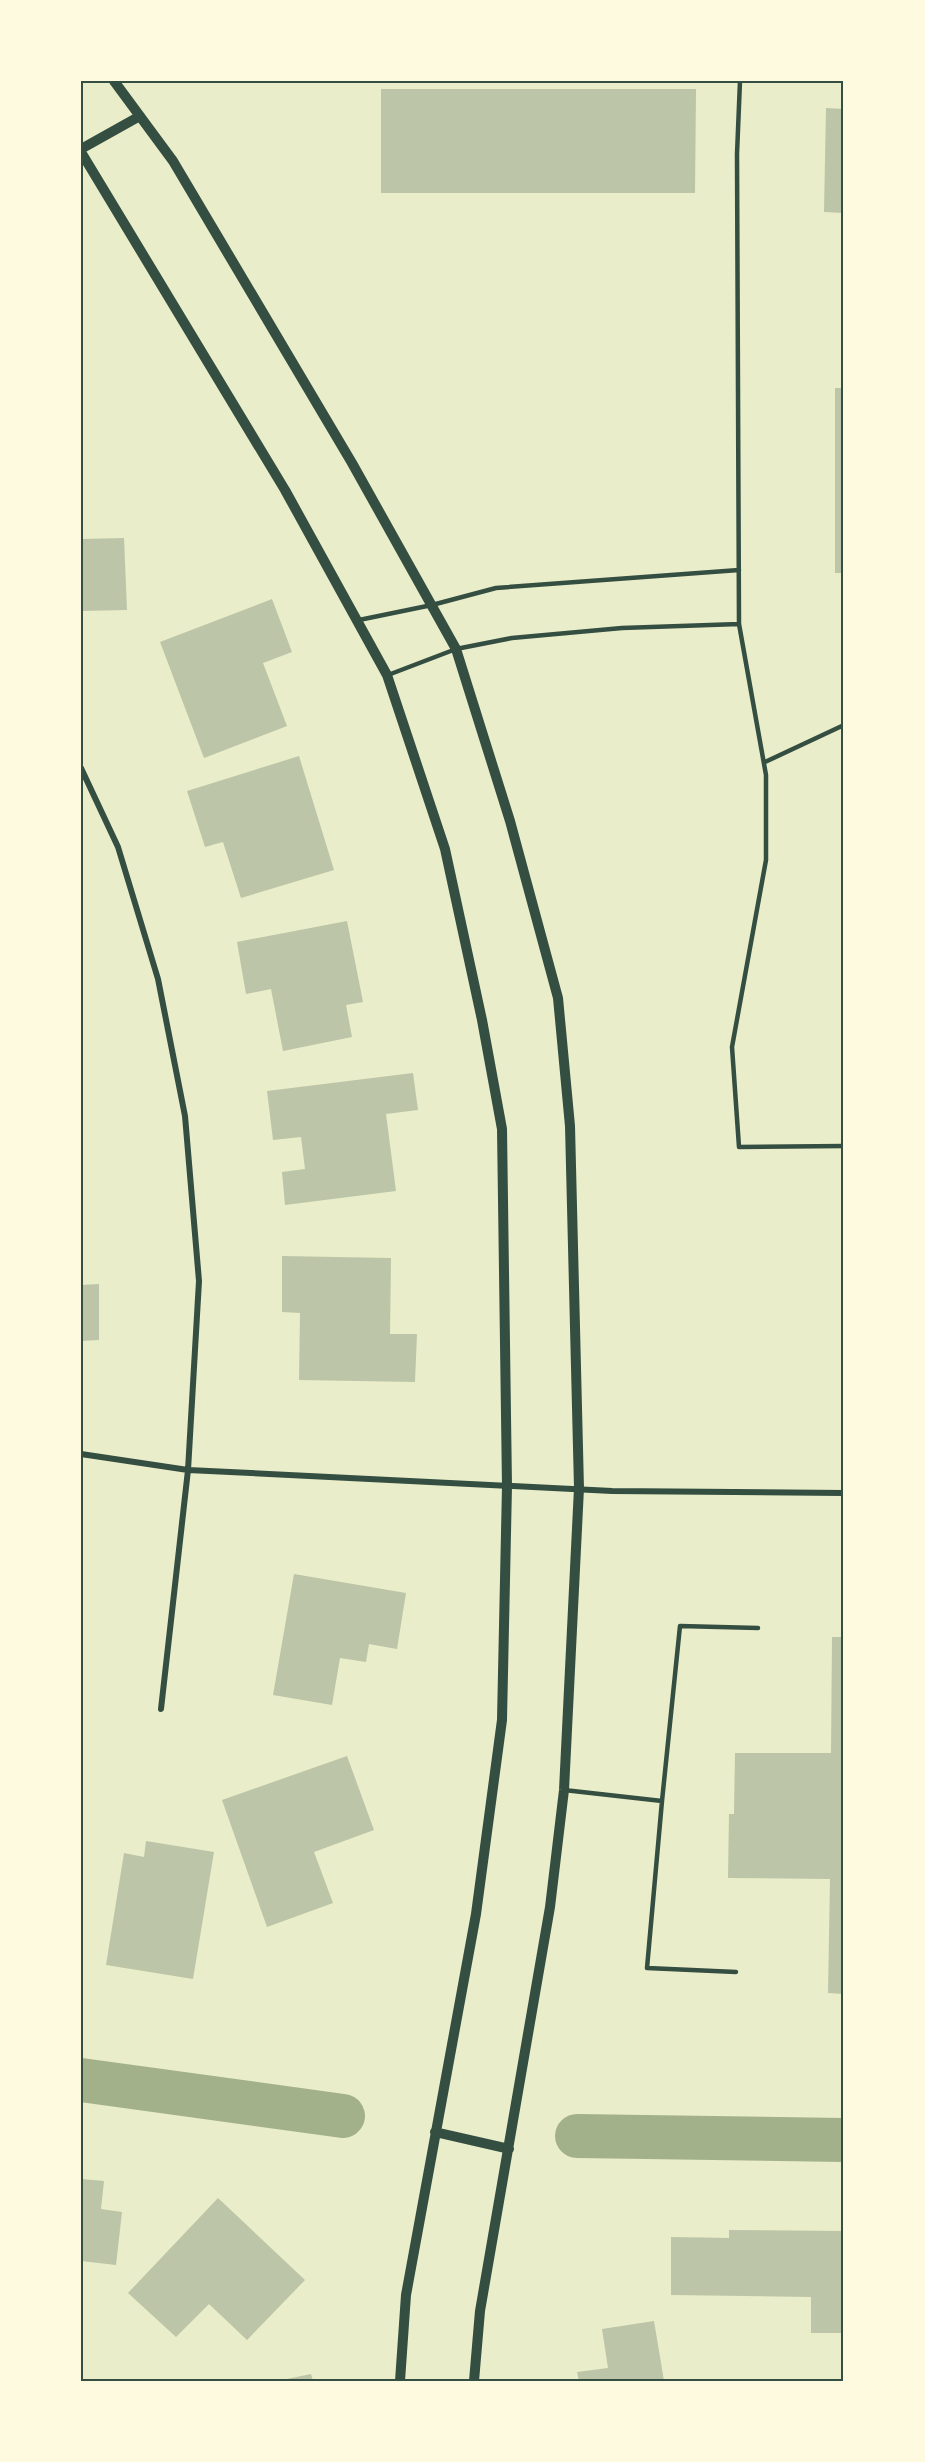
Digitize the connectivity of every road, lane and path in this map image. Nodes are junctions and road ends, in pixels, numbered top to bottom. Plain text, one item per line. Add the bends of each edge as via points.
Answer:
1 (114, 81) edge
2 (740, 81) edge
3 (140, 116) junction
4 (81, 151) edge
5 (739, 570) junction
6 (432, 605) junction
7 (358, 620) junction
8 (739, 624) junction
9 (456, 649) junction
10 (387, 675) junction
11 (844, 725) edge
12 (765, 762) junction
13 (81, 768) edge
14 (844, 1146) edge
15 (81, 1454) edge
16 (188, 1470) junction
17 (507, 1486) junction
18 (579, 1488) junction
19 (844, 1493) edge
20 (758, 1628) dead end
21 (161, 1709) dead end
22 (564, 1790) junction
23 (662, 1801) junction
24 (736, 1972) dead end
25 (435, 2132) junction
26 (509, 2149) junction
27 (400, 2381) edge
28 (474, 2381) edge

1 - 3 street
2 - 5 lane
3 - 4 street
3 - 6 street via 173,160
4 - 7 street via 285,490
5 - 6 lane via 496,588
5 - 8 lane
6 - 7 lane
6 - 9 street
7 - 10 street
8 - 9 lane via 622,628 512,638
8 - 12 lane
9 - 10 lane
9 - 18 street via 510,821 558,998 570,1126
10 - 17 street via 445,849 502,1129
11 - 12 lane
12 - 14 lane via 766,860 732,1047 739,1147
13 - 16 street via 118,847 158,979 185,1116 199,1281
15 - 16 street
16 - 17 street
16 - 21 street
17 - 18 street
17 - 25 street via 502,1720 476,1914
18 - 19 street
18 - 22 street
20 - 23 lane via 680,1626
22 - 23 lane
22 - 26 street via 550,1907
23 - 24 lane via 647,1968
25 - 26 street
25 - 27 street via 406,2295
26 - 28 street via 480,2311

